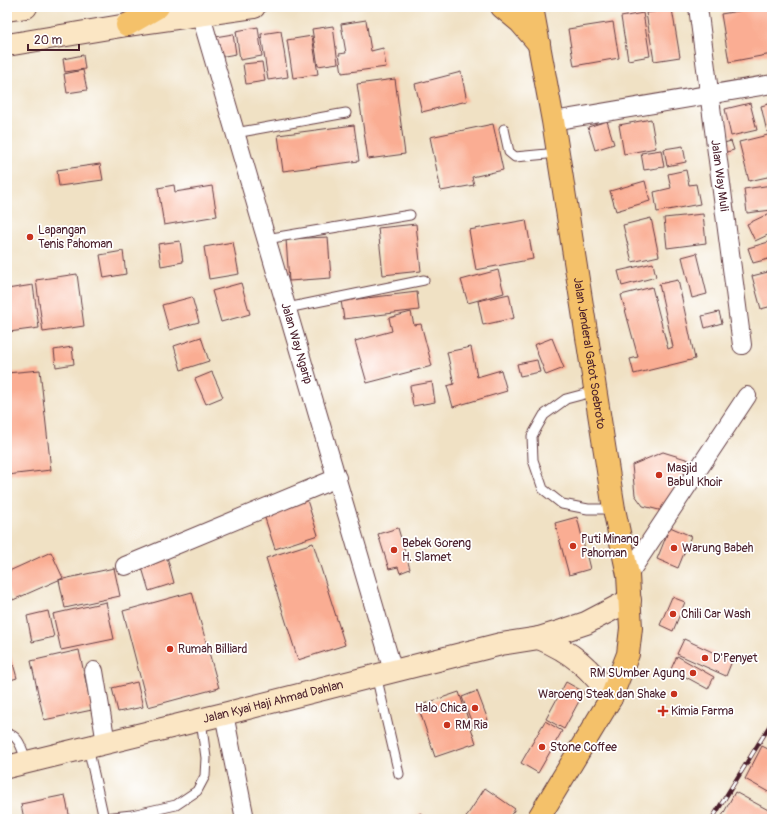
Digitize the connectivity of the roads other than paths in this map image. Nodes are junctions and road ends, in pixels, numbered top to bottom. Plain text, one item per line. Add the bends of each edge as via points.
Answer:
1 (26, 7) edge
2 (158, 7) edge
3 (254, 7) edge
4 (502, 7) edge
5 (532, 7) edge
6 (698, 7) edge
7 (7, 10) edge
8 (201, 16) junction
9 (128, 25) junction
10 (539, 44) junction
11 (7, 45) edge
12 (772, 84) edge
13 (709, 94) junction
14 (346, 113) dead end
15 (553, 121) junction
16 (504, 129) dead end
17 (235, 133) junction
18 (558, 153) junction
19 (410, 214) dead end
20 (266, 239) junction
21 (424, 280) dead end
22 (287, 308) junction
23 (742, 344) dead end
24 (596, 391) junction
25 (748, 396) dead end
26 (337, 478) junction
27 (614, 509) junction
28 (125, 566) dead end
29 (628, 575) junction
30 (630, 600) junction
31 (539, 638) junction
32 (94, 671) dead end
33 (384, 673) junction
34 (611, 698) junction
35 (224, 714) junction
36 (201, 720) junction
37 (7, 734) edge
38 (97, 745) junction
39 (17, 765) edge
40 (399, 774) dead end
41 (104, 818) edge
42 (245, 819) edge
43 (538, 819) edge

1 - 7 main road
2 - 9 main road
3 - 8 main road
4 - 10 main road via 520,22
5 - 10 main road, Jalan Jenderal Gatot Soebroto
6 - 13 street, Jalan Way Muli
8 - 9 main road
8 - 17 street, Jalan Way Ngarip
9 - 11 main road
10 - 15 main road, Jalan Jenderal Gatot Soebroto
12 - 13 street
13 - 15 street
13 - 23 street, Jalan Way Muli
14 - 17 lane
15 - 18 main road, Jalan Jenderal Gatot Soebroto
16 - 18 lane via 509,152 515,157
17 - 20 street, Jalan Way Ngarip
18 - 24 main road, Jalan Jenderal Gatot Soebroto
19 - 20 lane
20 - 22 street, Jalan Way Ngarip
21 - 22 lane
22 - 26 street, Jalan Way Ngarip
24 - 27 main road, Jalan Jenderal Gatot Soebroto
24 - 27 lane via 566,399 544,416 532,436 533,460 542,489 562,504 588,509
25 - 29 street
26 - 28 street
26 - 33 street, Jalan Way Ngarip
27 - 29 main road, Jalan Jenderal Gatot Soebroto
29 - 30 main road, Jalan Jenderal Gatot Soebroto
30 - 31 main road, Jalan Kyai Haji Ahmad Dahlan via 586,623
30 - 34 main road, Jalan Jenderal Gatot Soebroto via 631,628 628,654
31 - 33 main road, Jalan Kyai Haji Ahmad Dahlan via 501,644
31 - 34 main road via 573,655 601,682
32 - 38 street
33 - 35 main road, Jalan Kyai Haji Ahmad Dahlan
33 - 40 lane
34 - 43 main road, Jalan Jenderal Gatot Soebroto
35 - 36 main road, Jalan Kyai Haji Ahmad Dahlan
35 - 42 street
36 - 38 main road, Jalan Kyai Haji Ahmad Dahlan
36 - 41 lane via 206,758 205,776 197,791 176,804 132,815
37 - 39 lane via 12,734 16,738
38 - 39 main road, Jalan Kyai Haji Ahmad Dahlan
38 - 41 lane

